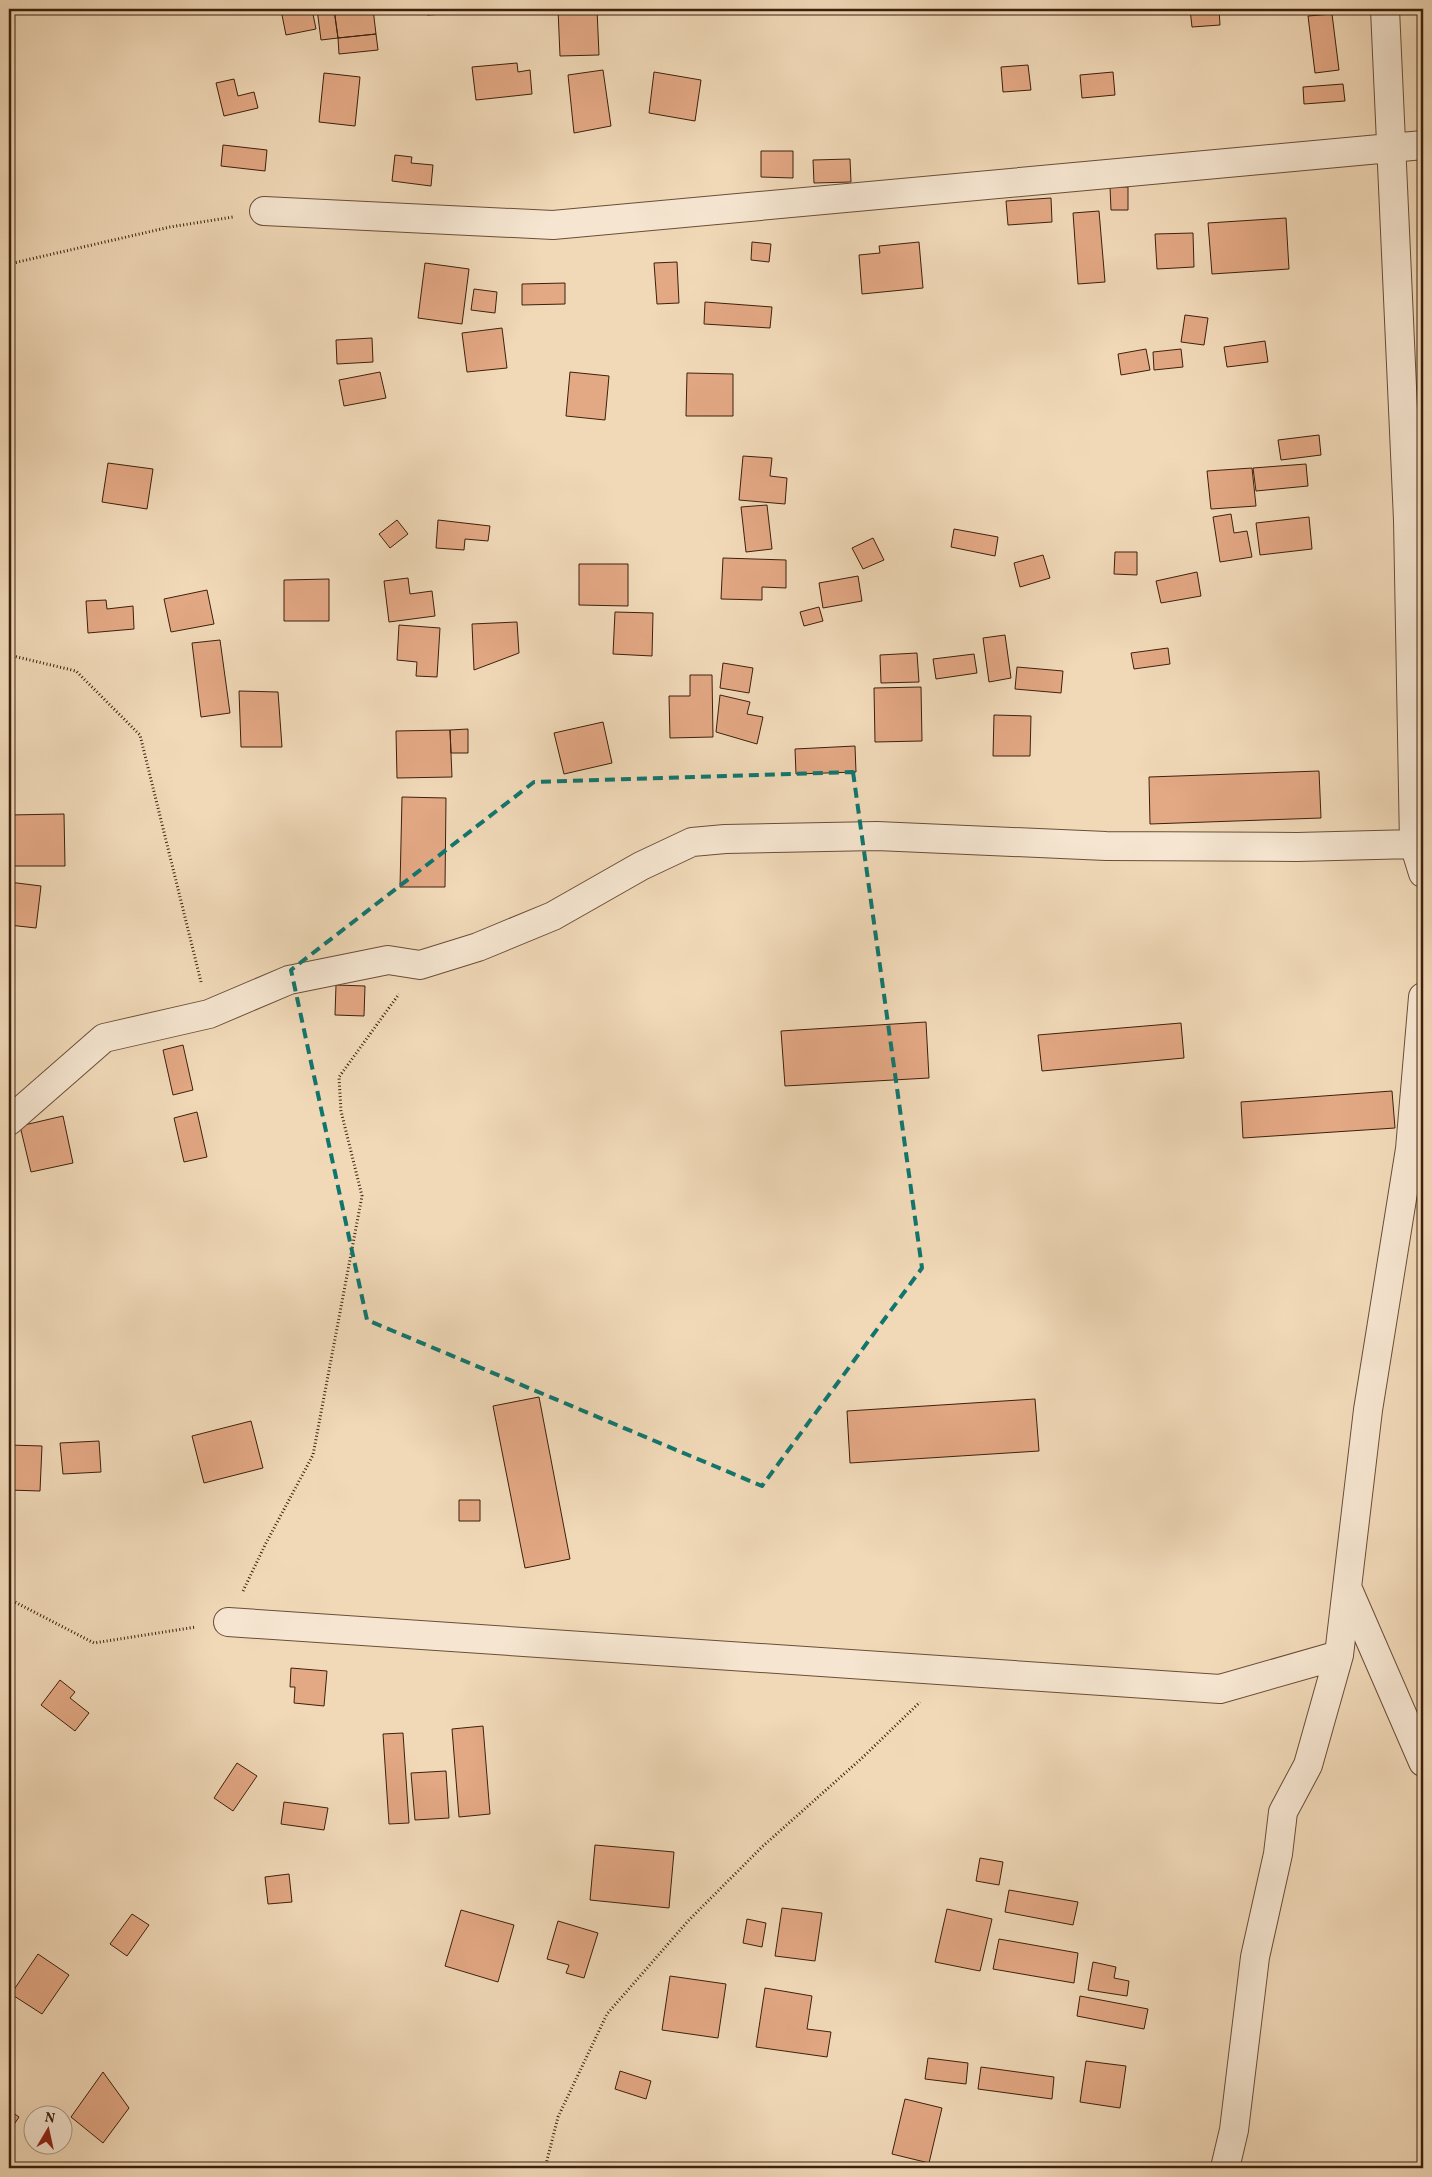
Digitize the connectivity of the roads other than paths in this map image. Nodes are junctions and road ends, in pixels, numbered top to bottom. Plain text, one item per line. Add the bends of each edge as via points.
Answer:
1 (1385, 9) edge
2 (1423, 145) edge
3 (1391, 147) junction
4 (264, 211) road end
5 (1416, 519) edge
6 (1414, 844) junction
7 (1423, 873) edge
8 (1423, 997) edge
9 (9, 1121) edge
10 (1347, 1586) junction
11 (228, 1622) road end
12 (1339, 1655) junction
13 (1423, 1762) edge
14 (1225, 2168) edge

1 - 3 street
2 - 3 street
3 - 4 street via 553,225
3 - 5 street
5 - 6 street
6 - 7 street
6 - 9 street via 1106,846 877,836 692,842 641,866 552,916 478,947 420,965 388,960 289,980 209,1014 104,1038
8 - 10 street via 1410,1149 1368,1410
10 - 12 street
10 - 13 street
11 - 12 street via 1220,1689
12 - 14 street via 1308,1765 1284,1812 1278,1854 1254,1957 1234,2130

